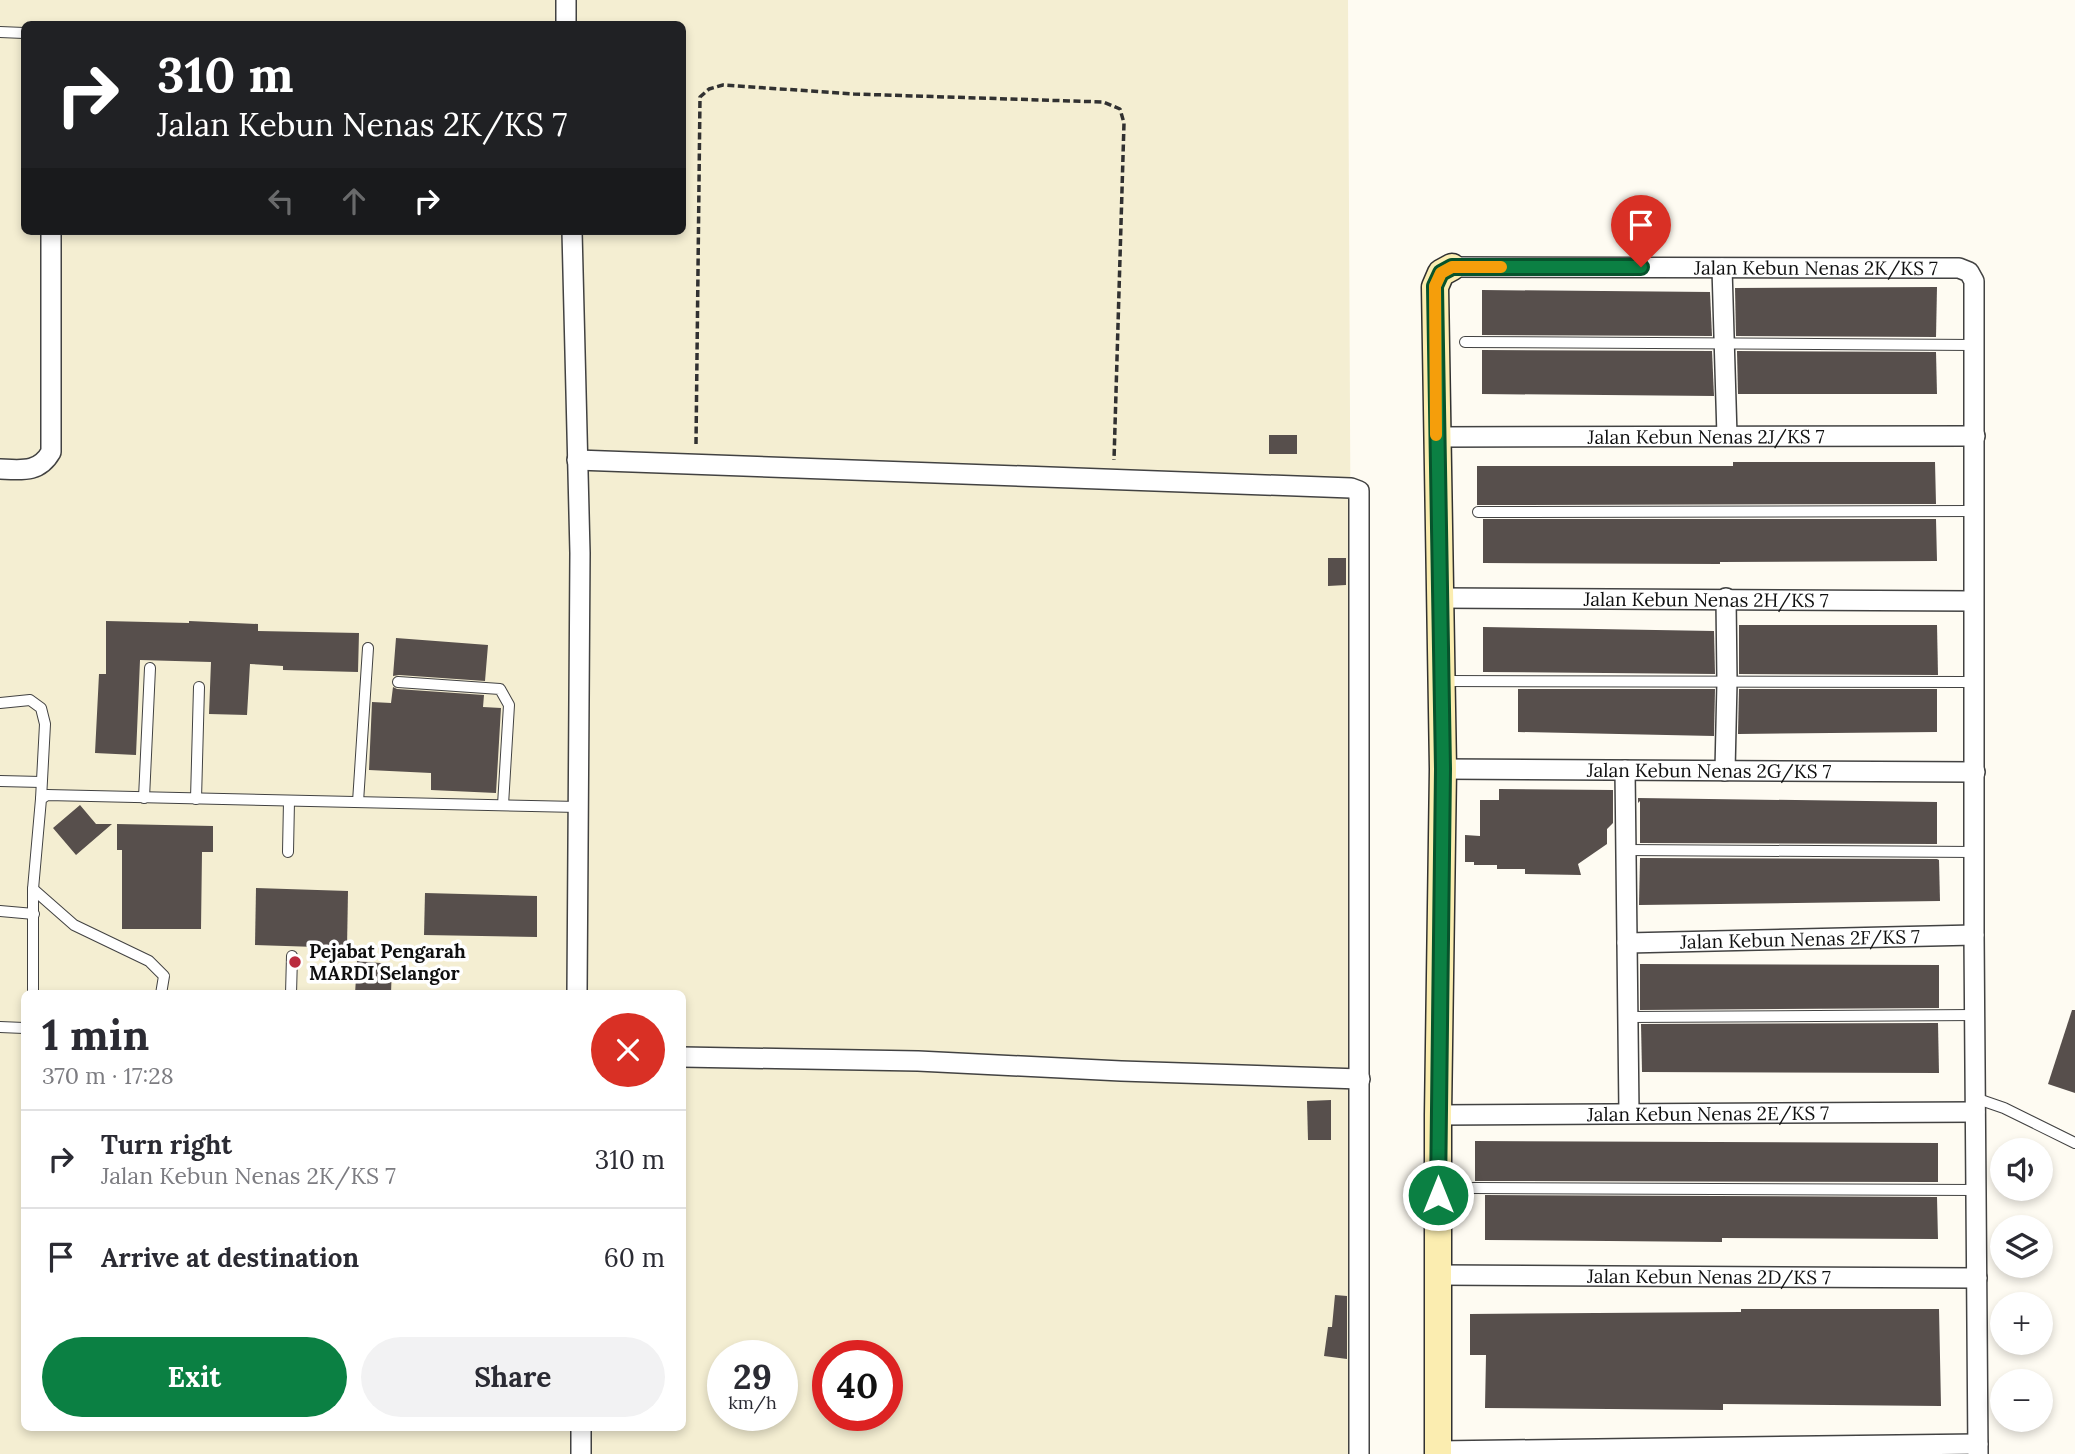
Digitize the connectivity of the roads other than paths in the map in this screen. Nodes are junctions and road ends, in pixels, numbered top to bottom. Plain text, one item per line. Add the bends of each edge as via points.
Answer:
1 (565, 0) edge
2 (566, 21) edge
3 (0, 32) edge
4 (21, 33) edge
5 (51, 235) edge
6 (572, 235) edge
7 (1452, 267) joint
8 (1722, 268) junction
9 (1465, 342) dead end
10 (1725, 345) junction
11 (1974, 345) junction
12 (1727, 436) junction
13 (1975, 436) junction
14 (1436, 437) junction
15 (578, 460) junction
16 (0, 469) edge
17 (1975, 511) junction
18 (1478, 512) dead end
19 (1440, 598) junction
20 (1726, 598) junction
21 (1973, 601) junction
22 (368, 648) dead end
23 (150, 668) dead end
24 (1442, 681) junction
25 (398, 682) dead end
26 (1727, 682) junction
27 (1974, 682) junction
28 (199, 687) dead end
29 (0, 703) edge
30 (1443, 769) junction
31 (1625, 770) junction
32 (1725, 771) junction
33 (1975, 772) junction
34 (0, 780) edge
35 (41, 782) junction
36 (144, 798) junction
37 (41, 799) junction
38 (197, 799) junction
39 (289, 801) junction
40 (358, 802) junction
41 (503, 805) junction
42 (579, 807) junction
43 (1626, 850) junction
44 (288, 852) dead end
45 (1976, 852) junction
46 (33, 890) junction
47 (0, 911) edge
48 (34, 914) junction
49 (1974, 935) junction
50 (1627, 943) junction
51 (292, 956) dead end
52 (33, 990) edge
53 (161, 990) edge
54 (291, 990) edge
55 (577, 990) edge
56 (1975, 1015) junction
57 (1629, 1017) junction
58 (0, 1027) edge
59 (21, 1028) edge
60 (686, 1057) edge
61 (1360, 1079) junction
62 (1975, 1105) junction
63 (1629, 1112) junction
64 (1438, 1115) junction
65 (2075, 1143) edge
66 (1473, 1188) dead end
67 (1976, 1190) junction
68 (1439, 1276) junction
69 (1977, 1278) junction
70 (581, 1431) edge
71 (1978, 1449) edge
72 (1438, 1452) edge
73 (1490, 1453) edge
74 (581, 1454) edge
75 (1359, 1454) edge

1 - 2 street
3 - 4 lane
5 - 16 street via 51,452 46,461 28,471
6 - 15 street
7 - 8 street, Jalan Kebun Nenas 2K/KS 7
7 - 14 street via 1441,273 1435,286
8 - 10 street
8 - 11 street, Jalan Kebun Nenas 2K/KS 7 via 1959,268 1975,281
9 - 10 lane
10 - 11 lane
10 - 12 street
11 - 13 street
12 - 13 street, Jalan Kebun Nenas 2J/KS 7
12 - 14 street, Jalan Kebun Nenas 2J/KS 7
13 - 17 street
14 - 19 street
15 - 42 street
15 - 61 street via 1359,491
17 - 18 lane
17 - 21 street
19 - 20 street, Jalan Kebun Nenas 2H/KS 7
19 - 24 street
20 - 21 street, Jalan Kebun Nenas 2H/KS 7
20 - 26 street
21 - 27 street
22 - 40 lane
23 - 36 lane
24 - 26 lane
24 - 30 street
25 - 41 lane via 500,689 509,705
26 - 27 lane
26 - 32 street
27 - 33 street
28 - 38 lane
29 - 35 lane via 30,700 41,708 45,724
30 - 31 street, Jalan Kebun Nenas 2G/KS 7
30 - 64 street
31 - 32 street, Jalan Kebun Nenas 2G/KS 7
31 - 43 street
32 - 33 street, Jalan Kebun Nenas 2G/KS 7
33 - 45 street
34 - 35 lane
35 - 37 lane
36 - 37 lane via 47,795
36 - 38 lane
37 - 46 lane
38 - 39 lane
39 - 40 lane
39 - 44 lane
40 - 41 lane
41 - 42 lane
42 - 55 street
43 - 45 lane
43 - 50 street
45 - 49 street
46 - 48 lane
46 - 53 lane via 74,925 149,961 163,976
47 - 48 lane
48 - 52 lane
49 - 50 street, Jalan Kebun Nenas 2F/KS 7
49 - 56 street
50 - 57 street
51 - 54 lane
56 - 57 lane
56 - 62 street
57 - 63 street
58 - 59 lane
60 - 61 street
61 - 75 street
62 - 63 street, Jalan Kebun Nenas 2E/KS 7
62 - 65 lane via 2015,1113
62 - 67 street
63 - 64 street, Jalan Kebun Nenas 2E/KS 7
64 - 68 street
66 - 67 lane
67 - 69 street
68 - 69 street, Jalan Kebun Nenas 2D/KS 7
68 - 72 street
69 - 71 street
70 - 74 street
71 - 73 street
72 - 73 street

